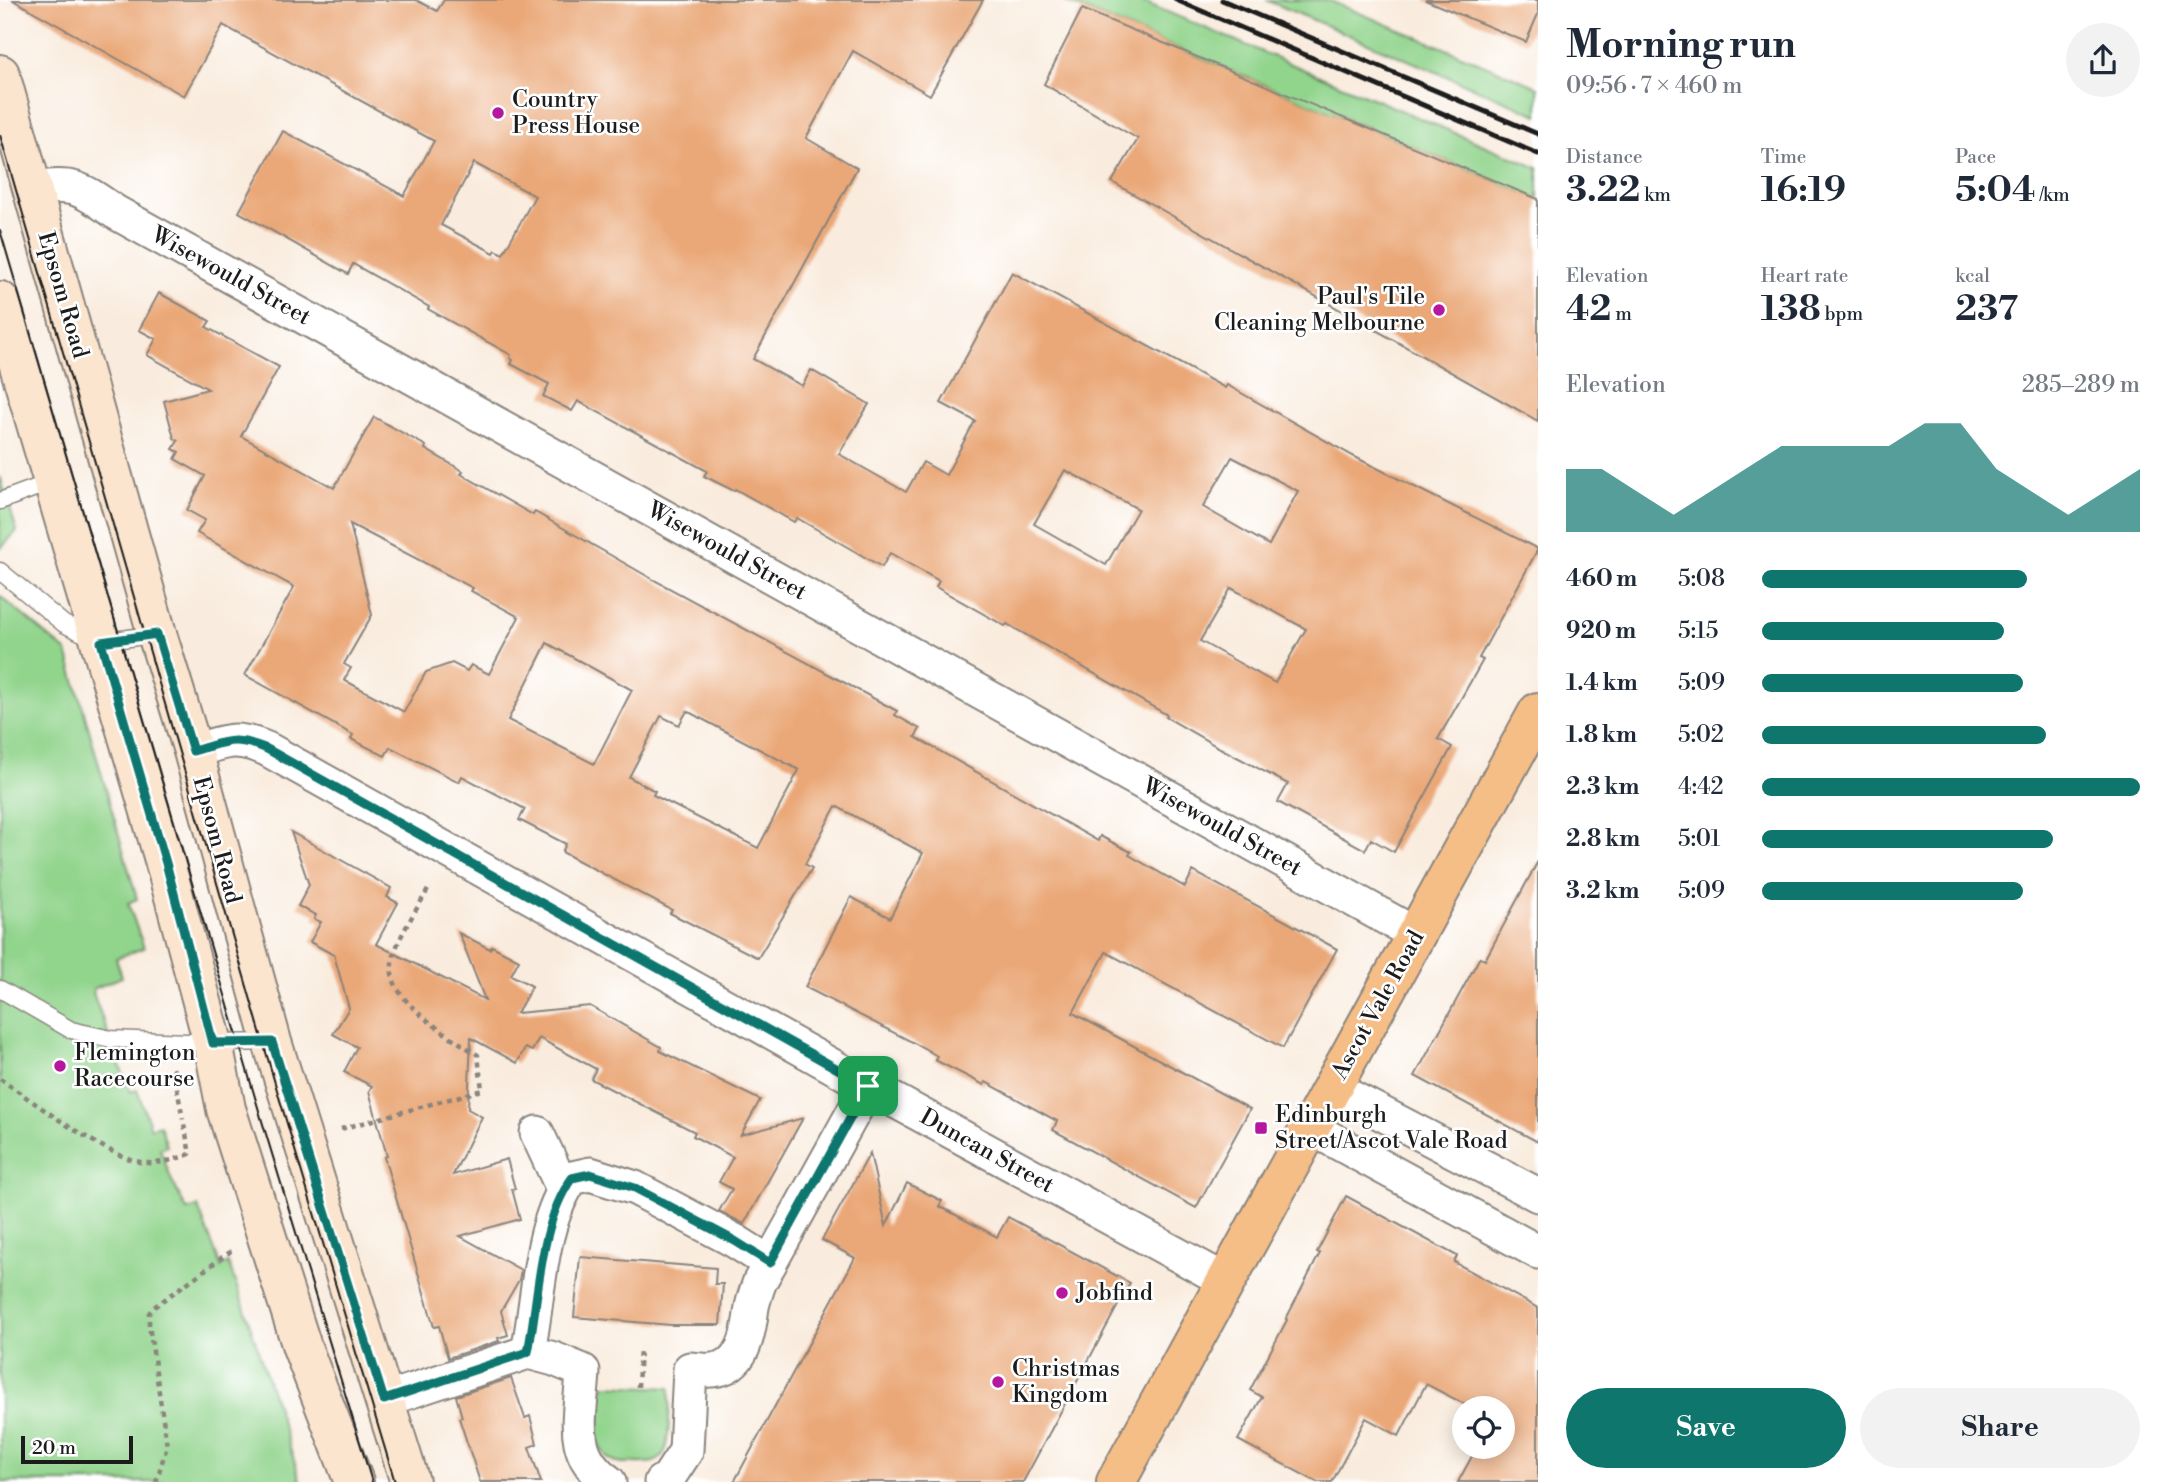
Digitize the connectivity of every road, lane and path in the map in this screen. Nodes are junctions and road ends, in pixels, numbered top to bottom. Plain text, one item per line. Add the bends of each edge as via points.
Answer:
1 (0, 74) edge
2 (33, 189) junction
3 (0, 301) edge
4 (54, 481) junction
5 (0, 501) edge
6 (0, 571) edge
7 (157, 634) junction
8 (101, 642) junction
9 (1538, 712) edge
10 (193, 751) junction
11 (430, 887) dead end
12 (1417, 935) junction
13 (0, 989) edge
14 (272, 1042) junction
15 (213, 1043) junction
16 (0, 1079) edge
17 (868, 1086) junction
18 (1333, 1088) junction
19 (226, 1109) junction
20 (1311, 1128) junction
21 (341, 1129) dead end
22 (537, 1133) dead end
23 (564, 1189) junction
24 (1538, 1195) edge
25 (231, 1251) dead end
26 (1538, 1252) edge
27 (770, 1263) junction
28 (1226, 1281) junction
29 (629, 1348) dead end
30 (640, 1348) junction
31 (652, 1349) dead end
32 (528, 1352) junction
33 (638, 1387) dead end
34 (384, 1400) junction
35 (156, 1482) edge
36 (354, 1482) edge
37 (411, 1482) edge
38 (609, 1482) edge
39 (661, 1482) edge
40 (1116, 1482) edge

1 - 2 main road, Epsom Road
2 - 7 main road, Epsom Road
2 - 12 street, Wisewould Street via 72,186
3 - 4 main road
4 - 5 lane
4 - 8 main road
6 - 8 lane via 64,624
7 - 8 lane
7 - 10 main road, Epsom Road
8 - 15 main road
9 - 12 main road, Ascot Vale Road
10 - 14 main road, Epsom Road
10 - 17 street, Duncan Street via 233,740 267,749
11 - 21 path via 391,967 396,985 416,1012 478,1055 482,1090
12 - 18 main road, Ascot Vale Road
13 - 15 lane via 71,1030 111,1039
14 - 15 lane
14 - 34 main road, Epsom Road
15 - 19 main road
16 - 19 path via 106,1149 146,1163 190,1154 183,1119
17 - 27 street
17 - 28 street, Duncan Street
18 - 20 main road, Ascot Vale Road
18 - 24 street
19 - 36 main road via 302,1347
20 - 26 street
20 - 28 main road, Ascot Vale Road
22 - 23 street
23 - 27 street via 572,1178 590,1174 635,1188
23 - 32 street via 539,1274
25 - 35 path via 149,1313 167,1446
27 - 39 street via 760,1280 741,1352 715,1370 690,1369 686,1451
28 - 40 main road, Ascot Vale Road
29 - 30 path
30 - 31 path
30 - 33 path
32 - 34 street
32 - 38 street via 583,1371 579,1434 583,1456
34 - 37 main road, Epsom Road

